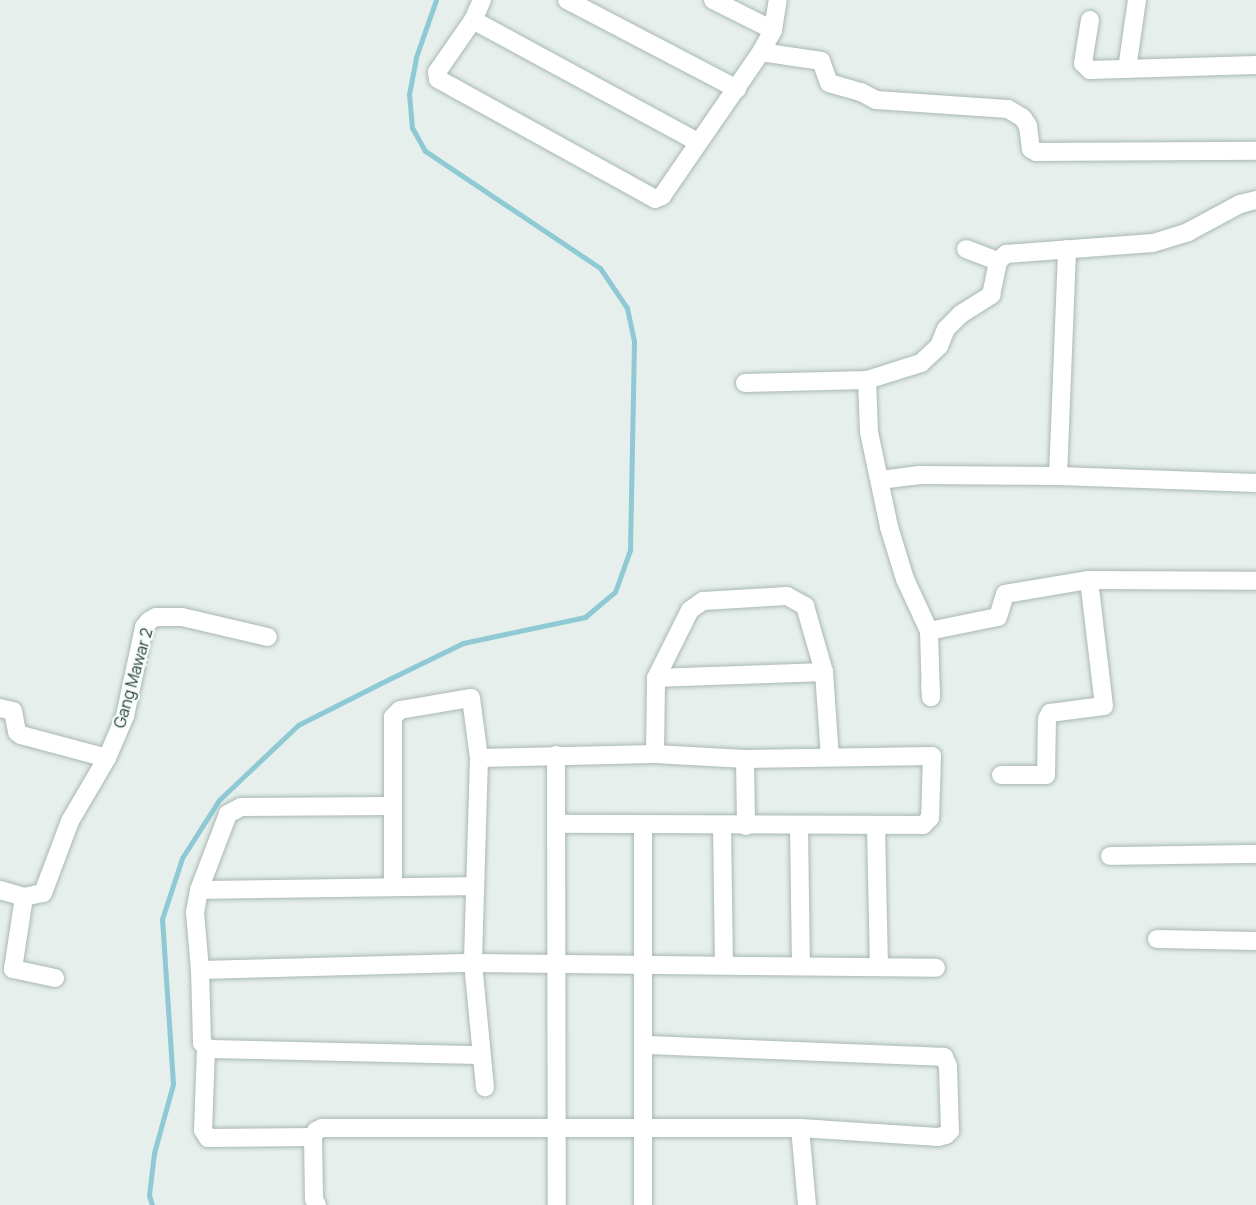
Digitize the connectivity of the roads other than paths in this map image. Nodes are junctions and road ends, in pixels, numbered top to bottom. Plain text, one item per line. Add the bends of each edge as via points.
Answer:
1 (482, 0) edge
2 (567, 0) edge
3 (713, 0) edge
4 (778, 0) edge
5 (1137, 0) edge
6 (473, 20) junction
7 (1090, 20) dead end
8 (773, 30) junction
9 (761, 52) junction
10 (1256, 65) edge
11 (1127, 69) junction
12 (737, 89) junction
13 (698, 142) junction
14 (1256, 151) edge
15 (1256, 200) edge
16 (966, 249) dead end
17 (1067, 249) junction
18 (998, 261) junction
19 (867, 380) junction
20 (746, 383) dead end
21 (1058, 476) junction
22 (880, 480) junction
23 (1256, 483) edge
24 (1089, 580) junction
25 (1256, 581) edge
26 (928, 631) junction
27 (268, 637) dead end
28 (824, 672) junction
29 (656, 678) junction
30 (930, 684) dead end
31 (0, 708) edge
32 (656, 754) junction
33 (556, 755) junction
34 (830, 757) junction
35 (107, 758) junction
36 (479, 758) junction
37 (746, 759) junction
38 (1001, 775) dead end
39 (393, 806) junction
40 (558, 824) junction
41 (643, 825) junction
42 (722, 825) junction
43 (746, 826) junction
44 (799, 826) junction
45 (876, 826) junction
46 (1256, 854) edge
47 (1110, 856) dead end
48 (473, 886) junction
49 (393, 887) junction
50 (0, 890) edge
51 (199, 891) junction
52 (24, 897) junction
53 (1157, 939) dead end
54 (1256, 941) edge
55 (472, 963) junction
56 (644, 963) junction
57 (557, 964) junction
58 (724, 964) junction
59 (801, 966) junction
60 (879, 967) junction
61 (936, 968) dead end
62 (200, 970) junction
63 (55, 978) dead end
64 (644, 1045) junction
65 (206, 1049) junction
66 (481, 1055) junction
67 (485, 1087) dead end
68 (557, 1126) junction
69 (644, 1126) junction
70 (800, 1128) junction
71 (313, 1137) junction
72 (317, 1205) edge
73 (557, 1205) edge
74 (643, 1205) edge
75 (807, 1205) edge

1 - 6 street
2 - 12 street
3 - 8 street
4 - 8 street
5 - 11 street
6 - 13 street
6 - 13 street via 437,72 438,79 653,199 662,196
7 - 11 street via 1084,67
8 - 9 street
9 - 12 street
9 - 14 street via 821,61 829,83 876,100 1008,110 1023,118 1031,149 1036,152
10 - 11 street
12 - 13 street
15 - 17 street via 1160,241
16 - 18 street
17 - 18 street via 1006,254
17 - 21 street
18 - 19 street via 991,295 961,314 930,355 921,363
19 - 20 street
19 - 22 street via 869,432
21 - 22 street via 920,475
21 - 23 street
22 - 26 street via 905,579
24 - 25 street
24 - 26 street via 1006,594 998,617
24 - 38 street via 1104,706 1050,713 1046,775
26 - 30 street via 931,697
27 - 35 street, Gang Mawar 2 via 182,617 156,617 149,621 144,627 125,716
28 - 29 street
28 - 29 street via 805,606 787,596 699,602 690,610
28 - 34 street
29 - 32 street
31 - 35 street via 13,711 21,735
32 - 33 street
32 - 37 street
33 - 36 street
33 - 40 street
34 - 37 street
34 - 45 street via 932,756 928,823
35 - 52 street, Gang Mawar 2 via 70,821 43,893
36 - 39 street via 472,699 397,711 393,721
36 - 48 street
37 - 43 street
39 - 49 street
39 - 51 street via 231,810
40 - 41 street
40 - 57 street
41 - 42 street
41 - 56 street
42 - 43 street
42 - 58 street
43 - 44 street
44 - 45 street
44 - 59 street
45 - 60 street
46 - 47 street
48 - 49 street
48 - 55 street
49 - 51 street
50 - 52 street
51 - 62 street via 195,917
52 - 63 street via 13,969
53 - 54 street
55 - 57 street
55 - 62 street
55 - 66 street
56 - 57 street
56 - 58 street
56 - 64 street
57 - 68 street
58 - 59 street
59 - 60 street
60 - 61 street
62 - 65 street via 201,1039
64 - 69 street
64 - 70 street via 944,1057 950,1127 946,1135
65 - 66 street
65 - 71 street via 203,1130 208,1138
66 - 67 street
68 - 69 street
68 - 71 street via 322,1128
68 - 73 street
69 - 70 street
69 - 74 street
70 - 75 street
71 - 72 street

